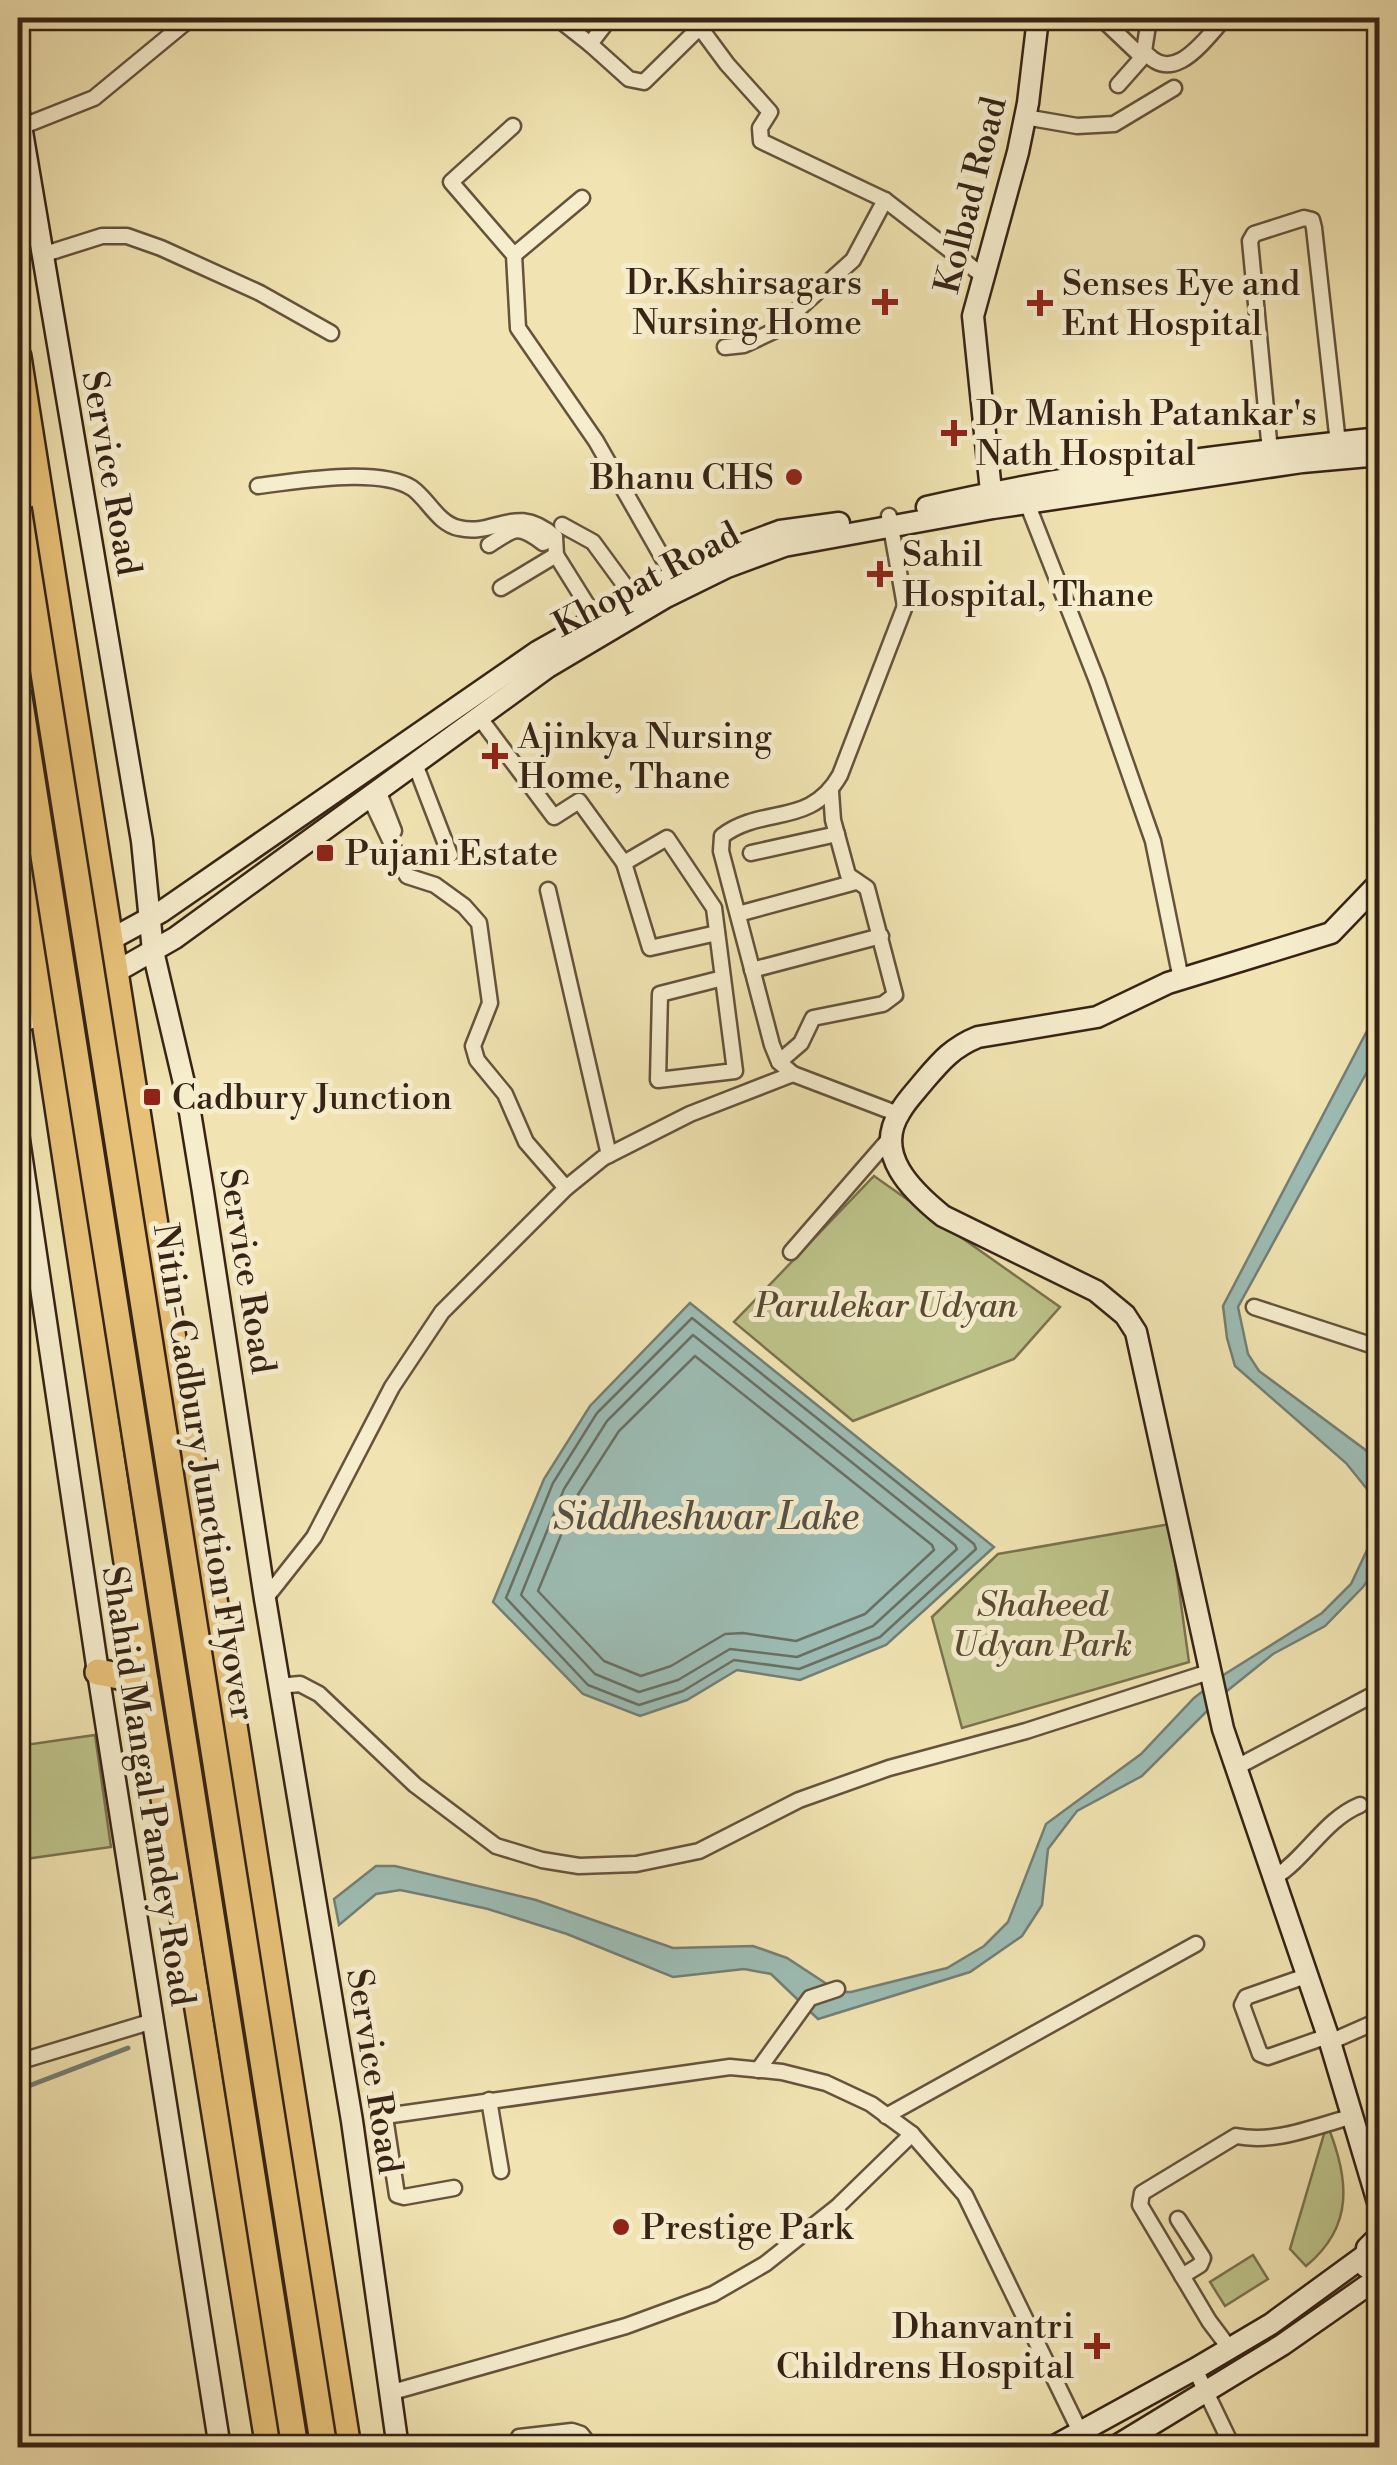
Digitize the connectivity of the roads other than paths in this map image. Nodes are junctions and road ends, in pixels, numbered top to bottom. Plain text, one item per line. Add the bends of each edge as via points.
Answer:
1 (191, 18) edge
2 (557, 18) edge
3 (610, 18) edge
4 (1038, 18) edge
5 (1101, 18) edge
6 (1150, 18) edge
7 (1225, 18) edge
8 (697, 22) edge
9 (590, 44) junction
10 (1118, 84) dead end
11 (1174, 88) dead end
12 (1026, 116) junction
13 (19, 118) edge
14 (513, 126) dead end
15 (582, 198) dead end
16 (885, 200) junction
17 (42, 254) junction
18 (514, 255) junction
19 (982, 275) junction
20 (331, 333) dead end
21 (725, 346) dead end
22 (18, 357) edge
23 (1380, 438) edge
24 (1338, 443) junction
25 (1270, 451) junction
26 (1380, 455) edge
27 (258, 486) dead end
28 (992, 500) junction
29 (1027, 503) junction
30 (18, 508) edge
31 (890, 521) junction
32 (558, 531) junction
33 (489, 545) dead end
34 (556, 555) junction
35 (673, 576) junction
36 (502, 588) dead end
37 (634, 598) junction
38 (596, 619) junction
39 (18, 692) edge
40 (496, 693) junction
41 (480, 717) junction
42 (414, 764) junction
43 (831, 792) junction
44 (373, 793) junction
45 (837, 834) junction
46 (397, 840) dead end
47 (18, 843) edge
48 (751, 853) dead end
49 (450, 855) dead end
50 (624, 863) junction
51 (856, 882) junction
52 (1380, 882) edge
53 (548, 890) dead end
54 (738, 914) junction
55 (150, 918) junction
56 (718, 933) junction
57 (882, 936) junction
58 (110, 940) junction
59 (153, 952) junction
60 (752, 970) junction
61 (116, 974) junction
62 (723, 978) junction
63 (1181, 979) junction
64 (28, 984) edge
65 (44, 1013) junction
66 (18, 1023) edge
67 (780, 1062) junction
68 (794, 1074) junction
69 (898, 1114) junction
70 (18, 1133) edge
71 (890, 1138) junction
72 (609, 1155) junction
73 (20, 1160) edge
74 (566, 1188) junction
75 (790, 1252) dead end
76 (1254, 1307) dead end
77 (1380, 1348) edge
78 (264, 1599) junction
79 (98, 1672) junction
80 (1208, 1672) junction
81 (146, 1681) junction
82 (278, 1686) junction
83 (1380, 1691) edge
84 (1237, 1767) junction
85 (1360, 1805) dead end
86 (1274, 1878) junction
87 (1196, 1944) dead end
88 (1306, 1976) junction
89 (837, 1989) dead end
90 (1380, 2020) edge
91 (152, 2021) junction
92 (1329, 2039) junction
93 (18, 2062) edge
94 (758, 2070) junction
95 (489, 2100) junction
96 (886, 2116) junction
97 (1354, 2116) junction
98 (912, 2134) junction
99 (500, 2171) dead end
100 (454, 2188) dead end
101 (1380, 2209) edge
102 (1380, 2235) edge
103 (1164, 2246) junction
104 (1364, 2256) junction
105 (1182, 2276) junction
106 (1377, 2281) edge
107 (1230, 2348) junction
108 (1195, 2369) junction
109 (1207, 2392) junction
110 (389, 2393) junction
111 (1084, 2440) edge
112 (220, 2448) edge
113 (269, 2448) edge
114 (295, 2448) edge
115 (324, 2448) edge
116 (348, 2448) edge
117 (398, 2448) edge
118 (513, 2448) edge
119 (592, 2448) edge
120 (1051, 2448) edge
121 (1113, 2448) edge
122 (1233, 2448) edge

1 - 13 street via 94,98
2 - 9 street
3 - 9 street
4 - 12 street, Kolbad Road
5 - 10 street via 1141,59
6 - 7 street via 1144,51 1152,61 1172,65 1183,62
8 - 9 street via 644,82 629,79
8 - 16 street via 770,112 761,141
11 - 12 street via 1114,124 1077,126
12 - 19 street, Kolbad Road
13 - 17 street, Service Road
14 - 18 street via 451,182
15 - 18 street
16 - 19 street
16 - 21 street via 853,260 774,331 744,346
17 - 20 street via 102,236 127,236
17 - 55 street, Service Road
18 - 35 street via 518,328 596,441
19 - 28 street, Kolbad Road via 973,316
22 - 58 highway
23 - 24 street, Khopat Road
24 - 25 street, Khopat Road
24 - 25 street via 1314,228 1304,218 1250,241
25 - 28 street, Khopat Road
26 - 29 street, Khopat Road
27 - 32 street via 384,478 412,488 460,529 529,521
28 - 29 street, Khopat Road
28 - 31 street, Khopat Road
29 - 63 street via 1153,841
30 - 115 highway, Nitin-Cadbury Junction Flyover, bridge
31 - 35 street, Khopat Road via 780,531
31 - 40 street, Khopat Road via 784,546 727,568
31 - 43 street via 905,606
32 - 33 street via 542,543 519,529
32 - 34 street
32 - 37 street via 593,542
34 - 36 street
34 - 38 street
35 - 37 street, Khopat Road
37 - 38 street, Khopat Road
38 - 40 street, Khopat Road via 537,652
39 - 114 highway, Nitin-Cadbury Junction Flyover, bridge
40 - 41 street, Khopat Road
40 - 55 street, Khopat Road
41 - 42 street, Khopat Road
41 - 50 street via 554,817 579,801
42 - 44 street, Khopat Road
42 - 49 street
43 - 45 street
43 - 54 street via 795,813 722,836
44 - 46 street
44 - 59 street, Khopat Road
44 - 74 street via 406,876 434,885 479,923 490,1003 472,1046 506,1094 526,1142
45 - 48 street
45 - 51 street
47 - 64 highway
50 - 56 street via 650,948
50 - 56 street via 667,838 714,908
51 - 54 street
51 - 57 street via 867,888
52 - 63 street via 1332,933
53 - 72 street
54 - 60 street
55 - 58 street, Khopat Road
55 - 59 street, Service Road
56 - 62 street
57 - 60 street
57 - 67 street via 895,996 813,1018 801,1043
58 - 61 highway
58 - 64 street, Khopat Road
59 - 61 street, Khopat Road
59 - 78 street, Service Road via 188,1100
60 - 67 street
61 - 65 street, Khopat Road
61 - 116 highway
62 - 62 street via 734,1071 658,1080 660,994
63 - 69 street via 1097,1017 959,1044
64 - 65 highway
65 - 66 street, Khopat Road
65 - 81 highway
67 - 68 street
68 - 69 street
68 - 72 street via 690,1114
69 - 71 street
70 - 73 street, Shahid Mangal Pandey Road
71 - 75 street
71 - 80 street via 902,1174 942,1216 1096,1291 1136,1332
72 - 74 street
73 - 79 street, Shahid Mangal Pandey Road
74 - 78 street via 442,1312 392,1387 314,1537
76 - 77 street
78 - 82 street, Service Road
79 - 81 highway
79 - 91 street, Shahid Mangal Pandey Road
80 - 82 street via 889,1768 799,1800 699,1851 636,1864 579,1866 496,1846 415,1785 319,1694 300,1684
80 - 84 street
81 - 113 highway
82 - 110 street, Service Road via 352,2121
83 - 84 street
84 - 86 street
85 - 86 street via 1343,1812
86 - 88 street
87 - 96 street
88 - 92 street
88 - 92 street via 1242,2004 1260,2054
89 - 94 street via 810,1998
90 - 92 street
91 - 93 street
91 - 112 street, Shahid Mangal Pandey Road
92 - 97 street
94 - 95 street via 730,2068
94 - 96 street via 826,2083
95 - 99 street
95 - 100 street via 381,2117 400,2198
96 - 98 street
97 - 101 street
97 - 103 street via 1293,2134 1236,2136 1142,2194 1140,2205
98 - 110 street via 837,2207 765,2264 713,2294 626,2326
98 - 111 street via 965,2195
102 - 104 street
103 - 105 street
103 - 105 street via 1182,2225 1203,2258
104 - 106 street
104 - 107 street
105 - 107 street
106 - 109 street
107 - 108 street
108 - 109 street
108 - 111 street
109 - 121 street
109 - 122 street
110 - 117 street, Service Road
111 - 120 street
118 - 119 street via 519,2437 572,2431

